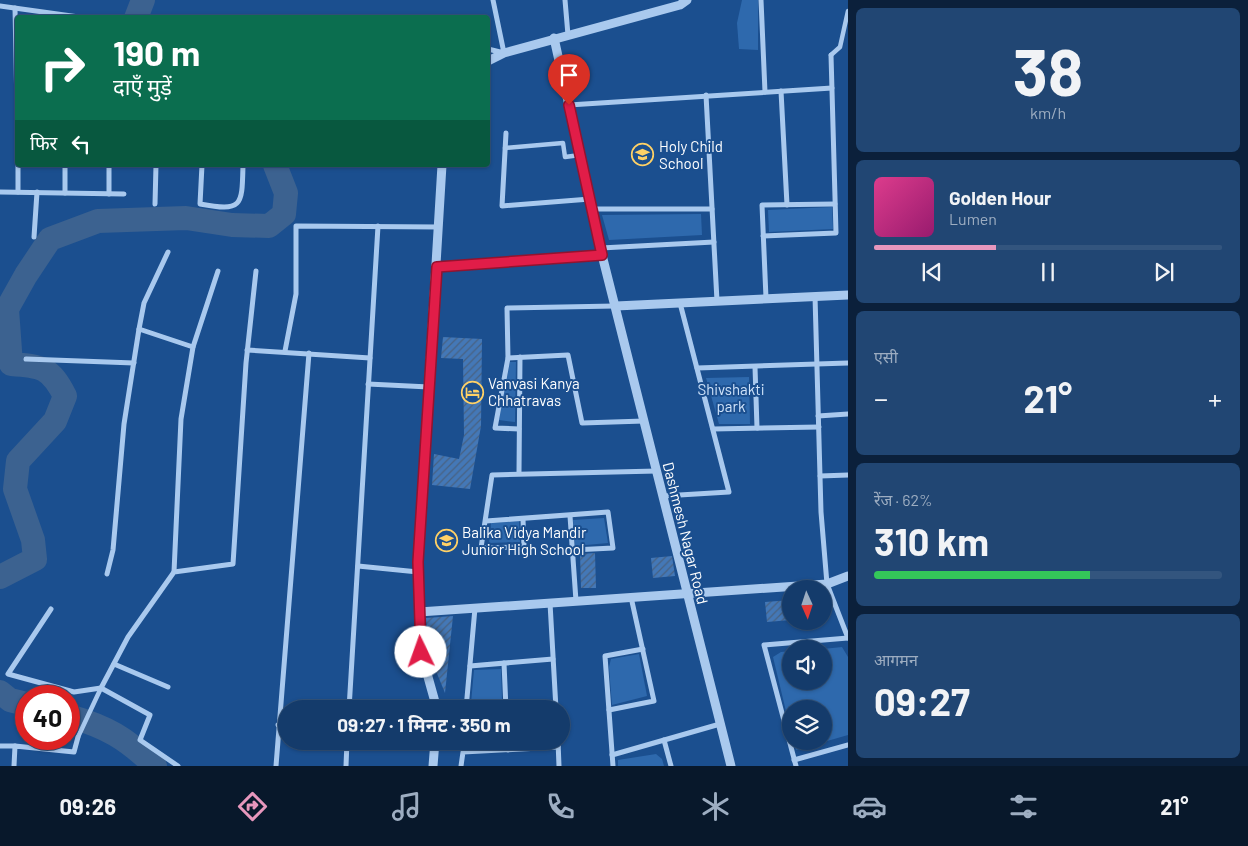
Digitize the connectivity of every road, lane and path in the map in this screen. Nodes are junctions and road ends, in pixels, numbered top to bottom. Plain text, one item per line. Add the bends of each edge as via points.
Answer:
1 (493, 0) edge
2 (565, 0) edge
3 (761, 0) edge
4 (681, 2) edge
5 (0, 6) edge
6 (15, 8) junction
7 (848, 11) edge
8 (15, 15) edge
9 (54, 15) edge
10 (568, 35) junction
11 (554, 38) junction
12 (490, 50) edge
13 (504, 53) junction
14 (831, 55) joint
15 (490, 60) edge
16 (832, 88) junction
17 (781, 91) junction
18 (765, 92) junction
19 (706, 95) junction
20 (569, 105) junction
21 (506, 133) dead end
22 (505, 148) junction
23 (580, 155) junction
24 (18, 167) edge
25 (64, 167) edge
26 (109, 167) edge
27 (156, 167) edge
28 (202, 167) edge
29 (243, 167) edge
30 (442, 167) edge
31 (0, 192) edge
32 (18, 192) junction
33 (37, 192) junction
34 (65, 193) junction
35 (109, 194) junction
36 (124, 194) dead end
37 (590, 199) junction
38 (155, 204) dead end
39 (835, 204) junction
40 (787, 205) junction
41 (592, 209) junction
42 (712, 209) junction
43 (378, 226) junction
44 (439, 227) junction
45 (34, 236) dead end
46 (763, 236) junction
47 (714, 242) junction
48 (601, 251) junction
49 (168, 252) dead end
50 (437, 267) junction
51 (218, 271) dead end
52 (256, 271) dead end
53 (848, 295) edge
54 (815, 296) junction
55 (766, 298) junction
56 (717, 301) junction
57 (680, 303) junction
58 (616, 306) junction
59 (138, 329) junction
60 (193, 347) junction
61 (247, 350) junction
62 (285, 351) junction
63 (309, 353) junction
64 (520, 357) junction
65 (370, 358) junction
66 (508, 358) junction
67 (26, 359) dead end
68 (134, 362) junction
69 (848, 363) edge
70 (817, 365) junction
71 (756, 366) junction
72 (698, 368) junction
73 (368, 384) junction
74 (430, 387) junction
75 (848, 414) edge
76 (818, 416) junction
77 (644, 421) junction
78 (819, 427) junction
79 (756, 428) junction
80 (519, 429) junction
81 (713, 430) junction
82 (657, 471) junction
83 (519, 472) junction
84 (848, 475) edge
85 (820, 476) junction
86 (663, 496) junction
87 (570, 516) junction
88 (523, 519) junction
89 (486, 521) junction
90 (573, 550) junction
91 (358, 566) junction
92 (174, 572) junction
93 (418, 572) junction
94 (107, 574) dead end
95 (848, 576) edge
96 (828, 580) edge
97 (832, 582) edge
98 (782, 587) edge
99 (687, 593) junction
100 (832, 595) edge
101 (631, 597) junction
102 (576, 601) junction
103 (550, 603) junction
104 (475, 608) junction
105 (51, 609) dead end
106 (419, 612) junction
107 (848, 638) edge
108 (643, 649) junction
109 (553, 659) junction
110 (504, 663) junction
111 (114, 664) junction
112 (470, 666) junction
113 (168, 687) dead end
114 (101, 688) junction
115 (280, 700) edge
116 (350, 700) edge
117 (434, 700) edge
118 (467, 700) edge
119 (506, 700) edge
120 (555, 700) edge
121 (609, 710) junction
122 (720, 724) junction
123 (278, 725) edge
124 (80, 733) edge
125 (664, 740) junction
126 (848, 745) edge
127 (0, 746) edge
128 (15, 746) joint
129 (54, 750) edge
130 (75, 750) edge
131 (347, 750) edge
132 (434, 750) edge
133 (508, 750) edge
134 (558, 750) edge
135 (612, 755) junction
136 (794, 760) junction
137 (14, 766) edge
138 (178, 766) edge
139 (276, 766) edge
140 (346, 766) edge
141 (433, 766) edge
142 (461, 766) edge
143 (559, 766) edge
144 (613, 766) edge
145 (671, 766) edge
146 (731, 766) edge
147 (796, 766) edge

1 - 13 street
2 - 10 street
3 - 18 street
4 - 10 street
5 - 6 street
6 - 8 street
6 - 9 street
7 - 14 street via 840,47
10 - 11 street
11 - 13 street
11 - 20 street, Dashmesh Nagar Road
12 - 13 street
13 - 15 street
14 - 16 street
16 - 17 street
16 - 39 street
17 - 18 street
17 - 40 street
18 - 19 street
19 - 20 street
19 - 42 street
20 - 23 street, Dashmesh Nagar Road
21 - 22 street
22 - 23 street via 563,143 565,157
22 - 37 street via 502,206
23 - 37 street, Dashmesh Nagar Road
24 - 32 street
25 - 34 street
26 - 35 street
27 - 38 street
28 - 29 street via 200,204 226,209 236,205 242,197
30 - 44 street
31 - 32 street
32 - 33 street
33 - 34 street
33 - 45 street
34 - 35 street
35 - 36 street
37 - 41 street, Dashmesh Nagar Road
39 - 40 street
39 - 46 street via 836,233
40 - 46 street via 762,206
41 - 42 street
41 - 48 street, Dashmesh Nagar Road
42 - 47 street
43 - 44 street
43 - 62 street via 296,226 296,294
43 - 65 street
44 - 50 street
46 - 55 street
47 - 48 street
47 - 56 street
48 - 50 street
48 - 58 street, Dashmesh Nagar Road
49 - 59 street via 144,303
50 - 74 street
51 - 60 street
52 - 61 street
53 - 54 street
54 - 55 street
54 - 70 street
55 - 56 street
56 - 57 street
57 - 58 street
57 - 72 street
58 - 66 street via 507,308
58 - 77 street, Dashmesh Nagar Road
59 - 60 street
59 - 68 street
60 - 92 street via 181,420
61 - 62 street
61 - 92 street via 232,564
62 - 63 street
63 - 65 street
63 - 115 street
64 - 66 street
64 - 77 street via 568,355 582,423
64 - 80 street
65 - 73 street
66 - 80 street via 495,428
67 - 68 street
68 - 94 street via 124,424 113,550
69 - 70 street
70 - 71 street
70 - 76 street
71 - 72 street
71 - 79 street
72 - 81 street
73 - 74 street
73 - 91 street
74 - 93 street
75 - 76 street
76 - 78 street
77 - 82 street, Dashmesh Nagar Road
78 - 79 street
78 - 85 street
79 - 81 street
80 - 83 street
81 - 86 street via 730,492
82 - 83 street
82 - 86 street, Dashmesh Nagar Road
83 - 89 street via 492,474
84 - 85 street
85 - 96 street
86 - 99 street, Dashmesh Nagar Road
87 - 88 street
87 - 90 street
87 - 90 street via 608,512 613,548
88 - 89 street
88 - 89 street via 524,547 481,548
90 - 102 street
91 - 93 street
91 - 116 street
92 - 111 street via 128,637
93 - 106 street
95 - 97 street
98 - 99 street
99 - 101 street
99 - 122 street, Dashmesh Nagar Road
100 - 107 street
101 - 102 street
101 - 108 street
102 - 103 street
103 - 104 street
103 - 109 street
104 - 106 street
104 - 112 street
105 - 114 street via 8,674 74,692
106 - 117 street via 421,652
107 - 136 street via 764,645
108 - 121 street via 605,656
108 - 121 street via 654,701
109 - 110 street
109 - 120 street
110 - 112 street
110 - 119 street
111 - 113 street
111 - 114 street
112 - 118 street
114 - 124 street
114 - 138 street via 150,715 140,740
121 - 135 street
122 - 125 street
122 - 146 street, Dashmesh Nagar Road
123 - 139 street
125 - 135 street
125 - 145 street
126 - 136 street
127 - 128 street
128 - 137 street
129 - 130 street
131 - 140 street
132 - 141 street
133 - 142 street via 463,752
134 - 143 street
135 - 144 street
136 - 147 street

